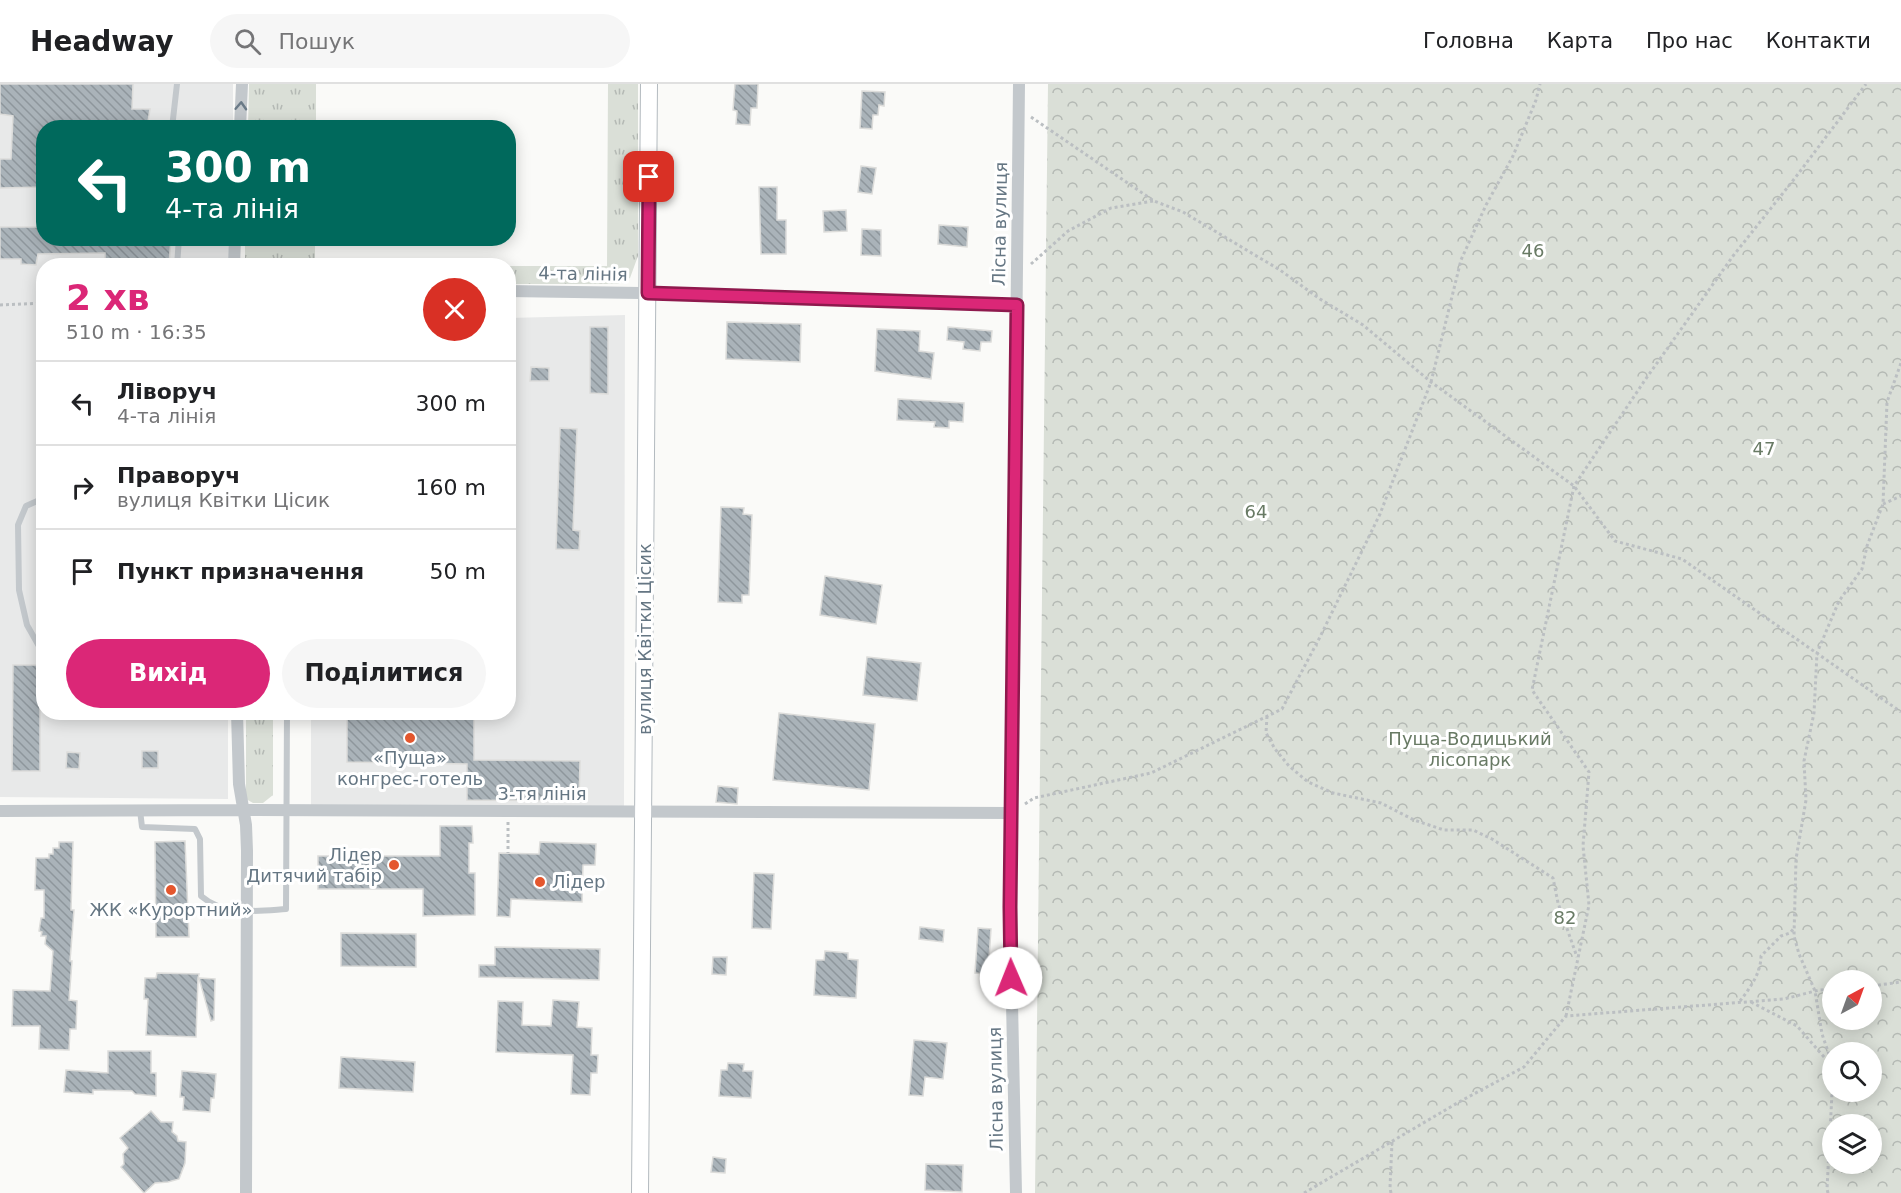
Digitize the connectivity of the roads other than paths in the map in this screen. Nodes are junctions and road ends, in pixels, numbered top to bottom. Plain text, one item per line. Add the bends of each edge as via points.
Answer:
1 (177, 84) edge
2 (242, 84) edge
3 (649, 84) edge
4 (1019, 84) edge
5 (173, 120) edge
6 (240, 120) edge
7 (516, 291) edge
8 (648, 293) junction
9 (1017, 305) junction
10 (36, 502) edge
11 (36, 641) edge
12 (237, 720) edge
13 (287, 720) edge
14 (140, 810) junction
15 (243, 810) junction
16 (287, 810) junction
17 (0, 811) edge
18 (643, 812) junction
19 (1011, 813) junction
20 (247, 912) junction
21 (246, 1193) edge
22 (640, 1193) edge
23 (1016, 1193) edge

1 - 5 lane
6 -> 2 street
3 - 8 street, вулиця Квітки Цісик
4 - 9 street, Лісна вулиця
7 - 8 street, 4-та лінія
8 - 9 street, 4-та лінія
8 - 18 street, вулиця Квітки Цісик
9 - 19 street, Лісна вулиця
10 - 11 lane via 26,506 18,525 19,590 27,625
12 - 15 street
13 - 16 lane
14 - 15 street, 3-тя лінія
14 - 17 street, 3-тя лінія
14 - 20 lane via 142,827 195,829 200,839 201,896 211,904
15 - 16 street, 3-тя лінія
15 - 20 street
16 - 18 street, 3-тя лінія
16 - 20 lane via 286,909
18 - 19 street, 3-тя лінія
18 - 22 street, вулиця Квітки Цісик
19 - 23 street, Лісна вулиця
20 - 21 street

